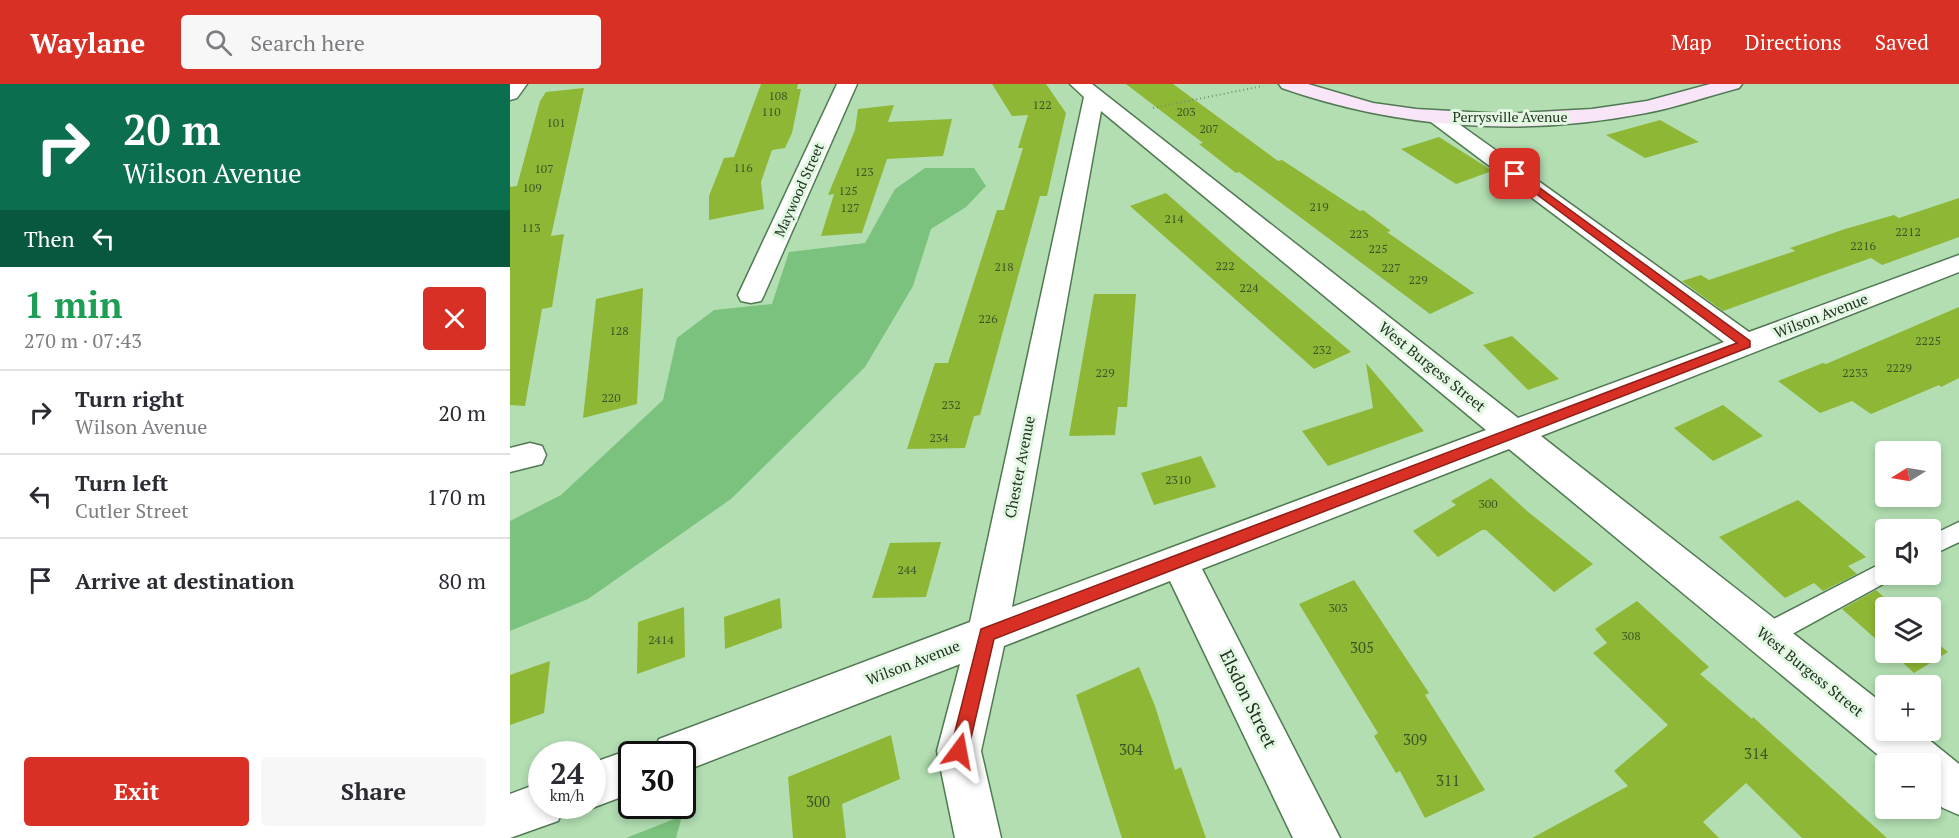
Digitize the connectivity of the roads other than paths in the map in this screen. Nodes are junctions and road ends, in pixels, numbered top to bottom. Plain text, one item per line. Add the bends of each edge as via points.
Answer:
1 (517, 84) edge
2 (847, 84) edge
3 (1289, 84) edge
4 (1732, 84) edge
5 (1087, 90) edge
6 (510, 94) edge
7 (1438, 117) junction
8 (1959, 263) edge
9 (751, 295) dead end
10 (1746, 344) junction
11 (1513, 433) junction
12 (1959, 531) edge
13 (1941, 541) edge
14 (1179, 561) junction
15 (1875, 577) edge
16 (987, 634) junction
17 (1765, 636) junction
18 (696, 746) edge
19 (1910, 753) edge
20 (1941, 778) edge
21 (1959, 792) edge
22 (528, 811) edge
23 (510, 818) edge
24 (978, 838) edge
25 (1317, 838) edge

1 - 6 street
2 - 9 street, Maywood Street
3 - 7 street, Perrysville Avenue via 1330,100
4 - 7 street, Perrysville Avenue via 1637,109 1578,117
5 - 11 street, West Burgess Street
5 - 16 street, Chester Avenue
7 - 10 street
8 - 10 street, Wilson Avenue
10 - 11 street, Wilson Avenue
11 - 14 street, Wilson Avenue
11 - 17 street, West Burgess Street
12 - 13 lane
14 - 16 street, Wilson Avenue
14 - 25 street, Elsdon Street
15 - 17 lane
16 - 18 street, Wilson Avenue
16 - 24 street, Chester Avenue via 959,751
17 - 19 street, West Burgess Street
20 - 21 street
22 - 23 street

